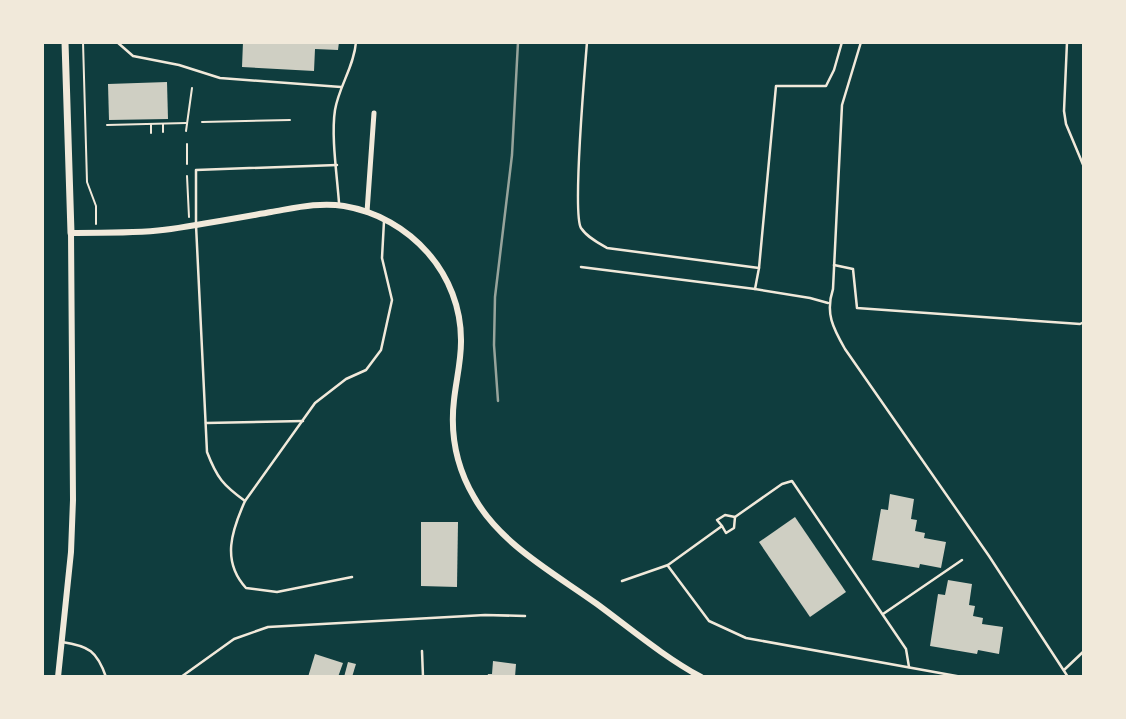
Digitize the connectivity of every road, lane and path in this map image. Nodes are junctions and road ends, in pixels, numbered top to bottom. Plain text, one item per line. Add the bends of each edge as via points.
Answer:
1 (65, 42) edge
2 (83, 42) edge
3 (117, 42) edge
4 (356, 42) edge
5 (587, 42) edge
6 (842, 42) edge
7 (861, 42) edge
8 (1067, 42) edge
9 (341, 87) junction
10 (192, 88) dead end
11 (374, 113) dead end
12 (290, 120) dead end
13 (202, 122) dead end
14 (186, 123) junction
15 (151, 124) junction
16 (163, 124) junction
17 (107, 125) dead end
18 (186, 131) dead end
19 (151, 132) dead end
20 (163, 132) dead end
21 (187, 144) dead end
22 (187, 164) dead end
23 (337, 165) junction
24 (1084, 167) edge
25 (187, 176) dead end
26 (339, 205) junction
27 (367, 212) junction
28 (384, 218) junction
29 (192, 225) junction
30 (96, 232) junction
31 (71, 233) junction
32 (834, 265) junction
33 (581, 267) dead end
34 (759, 268) junction
35 (755, 289) junction
36 (828, 303) junction
37 (1084, 322) edge
38 (303, 421) junction
39 (206, 423) junction
40 (246, 501) junction
41 (735, 517) junction
42 (722, 526) junction
43 (962, 560) dead end
44 (668, 565) junction
45 (352, 577) dead end
46 (622, 581) dead end
47 (883, 614) junction
48 (525, 616) dead end
49 (62, 642) junction
50 (422, 651) dead end
51 (1084, 651) edge
52 (909, 667) junction
53 (1065, 670) junction
54 (58, 677) edge
55 (106, 677) edge
56 (181, 677) edge
57 (423, 677) edge
58 (701, 677) edge
59 (962, 677) edge
60 (1068, 677) edge

1 - 31 main road
2 - 30 path via 87,182 96,206
3 - 9 lane via 133,56 213,76
4 - 9 lane
5 - 34 lane via 579,227 607,248
6 - 34 lane via 827,86 776,86
7 - 32 lane via 842,105
8 - 24 lane via 1064,111
9 - 23 lane via 335,113
10 - 14 path
11 - 27 street
12 - 13 path
14 - 16 path
14 - 18 path
15 - 16 path
15 - 17 path
15 - 19 path
16 - 20 path
21 - 22 path
23 - 26 lane
23 - 29 lane via 196,170
25 - 29 path
26 - 27 street
26 - 29 street via 311,205
27 - 28 street
28 - 38 lane via 382,258 392,300 381,350 366,370 346,379 316,403
28 - 58 street via 432,257 457,306 461,342 453,402 456,446 467,485 480,508 517,546
29 - 30 street via 151,232
29 - 39 lane
30 - 31 street
31 - 49 street via 73,500
32 - 36 lane
32 - 37 lane via 853,269 857,308
33 - 35 lane
34 - 35 lane
35 - 36 lane
36 - 53 lane via 831,324 845,349
38 - 39 lane
38 - 40 lane
39 - 40 lane via 207,452 216,475
40 - 45 lane via 233,528 230,551 235,572 246,588 277,592
41 - 42 lane via 724,514 717,520
41 - 42 lane via 734,528 726,533
41 - 47 lane via 792,481
42 - 44 lane
43 - 47 lane
44 - 46 lane
44 - 52 lane via 709,621 746,638
47 - 52 lane via 906,649
48 - 56 lane via 268,628 234,639
49 - 54 street
49 - 55 lane via 90,649
50 - 57 lane
51 - 53 lane
52 - 59 lane
53 - 60 lane

